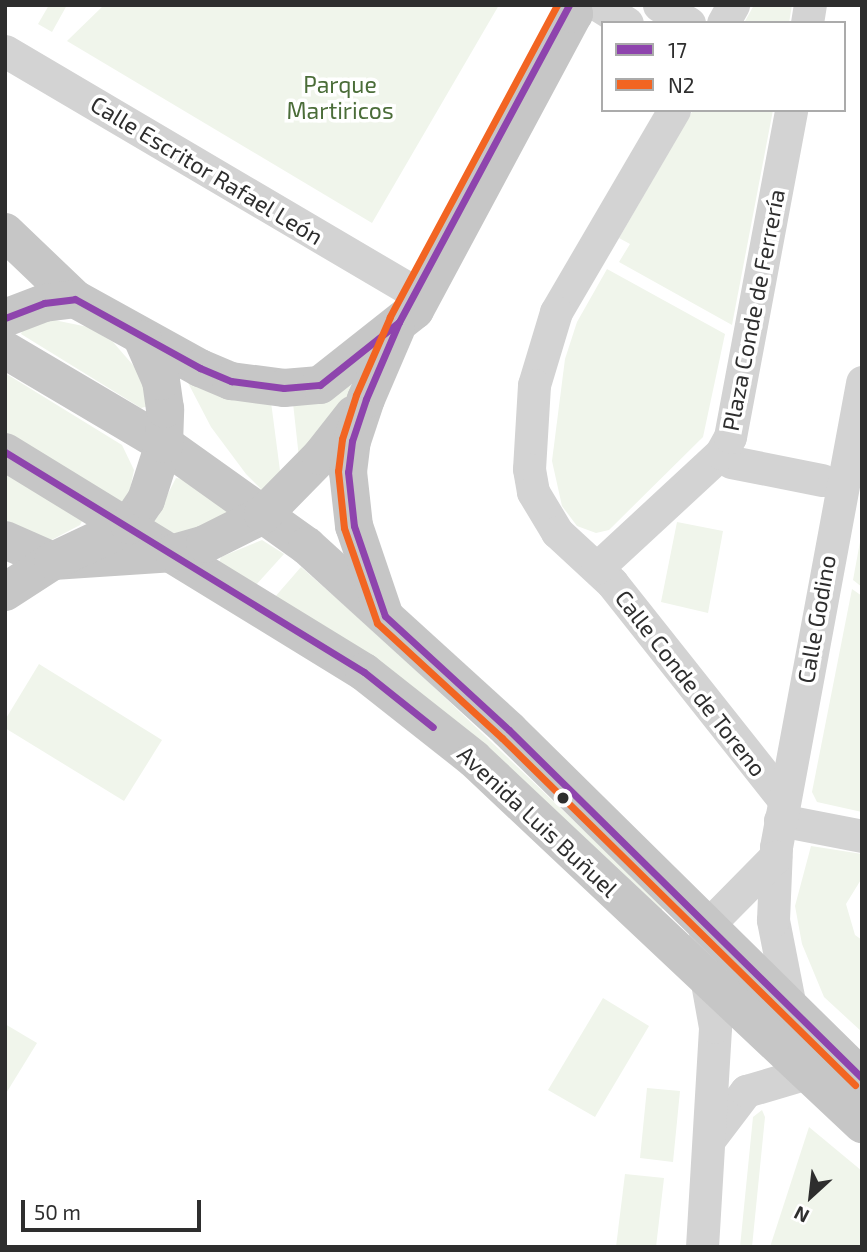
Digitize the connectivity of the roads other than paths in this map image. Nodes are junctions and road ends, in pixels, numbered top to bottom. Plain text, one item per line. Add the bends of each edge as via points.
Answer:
1 (564, 5) edge
2 (570, 5) edge
3 (598, 5) edge
4 (659, 5) edge
5 (733, 5) edge
6 (624, 21) edge
7 (686, 21) edge
8 (724, 21) edge
9 (5, 51) edge
10 (673, 112) edge
11 (791, 112) edge
12 (5, 232) edge
13 (75, 299) junction
14 (404, 306) junction
15 (5, 318) edge
16 (143, 340) junction
17 (5, 350) edge
18 (862, 382) edge
19 (366, 399) junction
20 (164, 443) junction
21 (5, 452) edge
22 (731, 461) dead end
23 (822, 480) dead end
24 (263, 515) junction
25 (129, 525) junction
26 (5, 540) edge
27 (174, 553) junction
28 (53, 561) junction
29 (597, 568) junction
30 (5, 592) edge
31 (385, 617) junction
32 (782, 810) junction
33 (862, 836) edge
34 (775, 857) junction
35 (705, 928) junction
36 (706, 977) junction
37 (791, 1012) junction
38 (807, 1073) junction
39 (862, 1078) edge
40 (862, 1124) edge
41 (711, 1137) junction
42 (702, 1247) edge

1 - 14 main road
2 - 14 main road
3 - 6 street
4 - 7 street
5 - 8 street
9 - 14 street, Calle Escritor Rafael León
10 - 29 street via 556,312 534,385 529,469 533,492 557,532
11 - 29 street, Plaza Conde de Ferrería via 730,437 721,453
12 - 13 main road
13 - 15 main road via 44,303
13 - 16 main road
14 - 16 main road via 320,386 284,388 231,381
14 - 19 main road
16 - 20 main road via 161,381
17 - 20 main road, Avenida Luis Buñuel
18 - 32 street, Calle Godino
19 - 24 main road via 321,456
19 - 31 main road via 352,441 349,500
20 - 24 main road, Avenida Luis Buñuel
20 - 25 main road via 146,500
21 - 25 main road, Avenida Luis Buñuel
22 - 23 street
24 - 27 main road via 235,532
24 - 31 main road, Avenida Luis Buñuel via 307,546
25 - 27 main road, Avenida Luis Buñuel
25 - 28 main road
26 - 28 main road
27 - 28 main road
27 - 36 main road, Avenida Luis Buñuel via 364,672 474,759
28 - 30 main road
29 - 32 street, Calle Conde de Toreno
31 - 35 main road, Avenida Luis Buñuel via 509,730
32 - 33 street
32 - 34 street, Calle Godino
34 - 35 street
34 - 37 street, Calle Godino via 773,920
35 - 36 street
35 - 37 main road, Avenida Luis Buñuel
36 - 38 main road, Avenida Luis Buñuel
36 - 41 street via 715,1027
37 - 39 main road, Avenida Luis Buñuel
38 - 40 main road, Avenida Luis Buñuel
38 - 41 street via 746,1091
41 - 42 street

